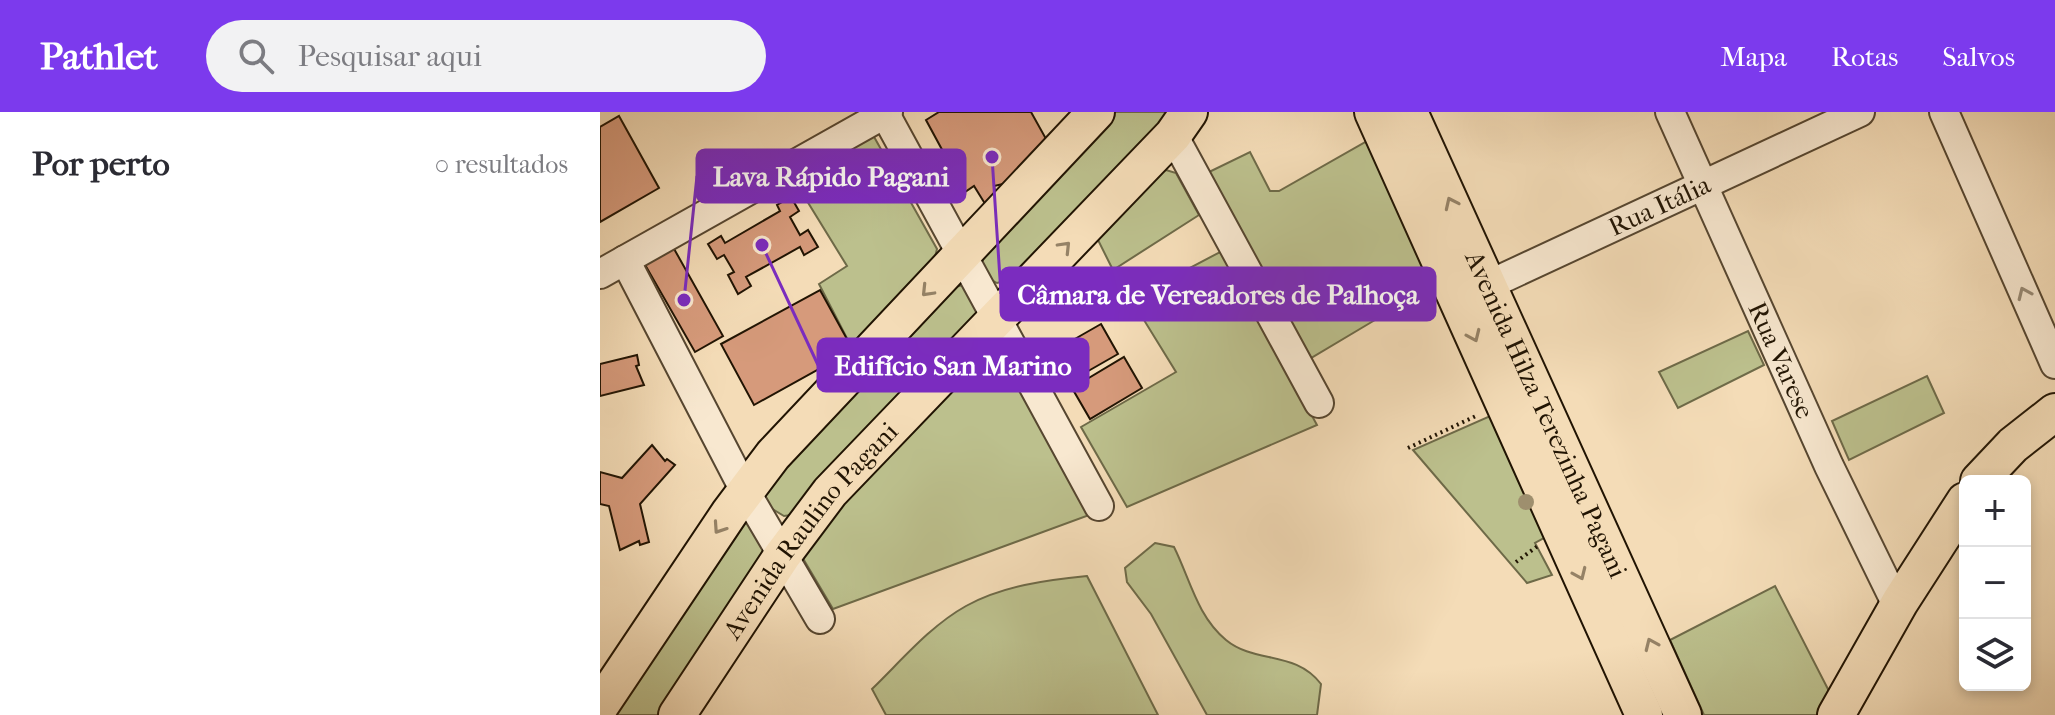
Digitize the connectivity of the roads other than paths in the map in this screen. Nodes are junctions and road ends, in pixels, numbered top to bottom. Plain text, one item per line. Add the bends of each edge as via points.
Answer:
1 (1096, 112) edge
2 (1373, 112) edge
3 (1409, 112) edge
4 (1670, 112) edge
5 (1860, 112) edge
6 (1944, 112) edge
7 (885, 113) edge
8 (1181, 123) edge
9 (1704, 187) junction
10 (960, 256) junction
11 (625, 260) junction
12 (600, 274) edge
13 (1473, 292) junction
14 (998, 317) junction
15 (2055, 364) edge
16 (1319, 403) dead end
17 (2055, 412) edge
18 (1985, 475) edge
19 (745, 491) junction
20 (1099, 506) dead end
21 (1959, 510) edge
22 (782, 556) junction
23 (1898, 607) junction
24 (820, 619) dead end
25 (600, 706) edge
26 (688, 710) edge
27 (1644, 715) edge
28 (1683, 715) edge
29 (1836, 715) edge

1 - 10 main road
2 - 13 main road, Avenida Hilza Terezinha Pagani
13 -> 3 main road, Avenida Hilza Terezinha Pagani
4 - 9 street, Rua Varese
5 - 9 street, Rua Itália
15 -> 6 street
7 - 10 street
7 - 11 street
14 -> 8 main road, Avenida Raulino Pagani
8 - 16 street
9 - 13 street, Rua Itália
9 - 23 street, Rua Varese
10 - 14 street
10 -> 19 main road via 799,425
11 - 12 street
11 - 19 street
13 -> 27 main road, Avenida Hilza Terezinha Pagani via 1504,403
28 -> 13 main road, Avenida Hilza Terezinha Pagani
14 - 20 street
14 - 22 main road, Avenida Raulino Pagani via 867,450
17 - 18 main road
19 - 22 street
19 -> 25 main road
21 - 23 main road
22 - 24 street
22 - 26 main road, Avenida Raulino Pagani
23 - 29 main road

